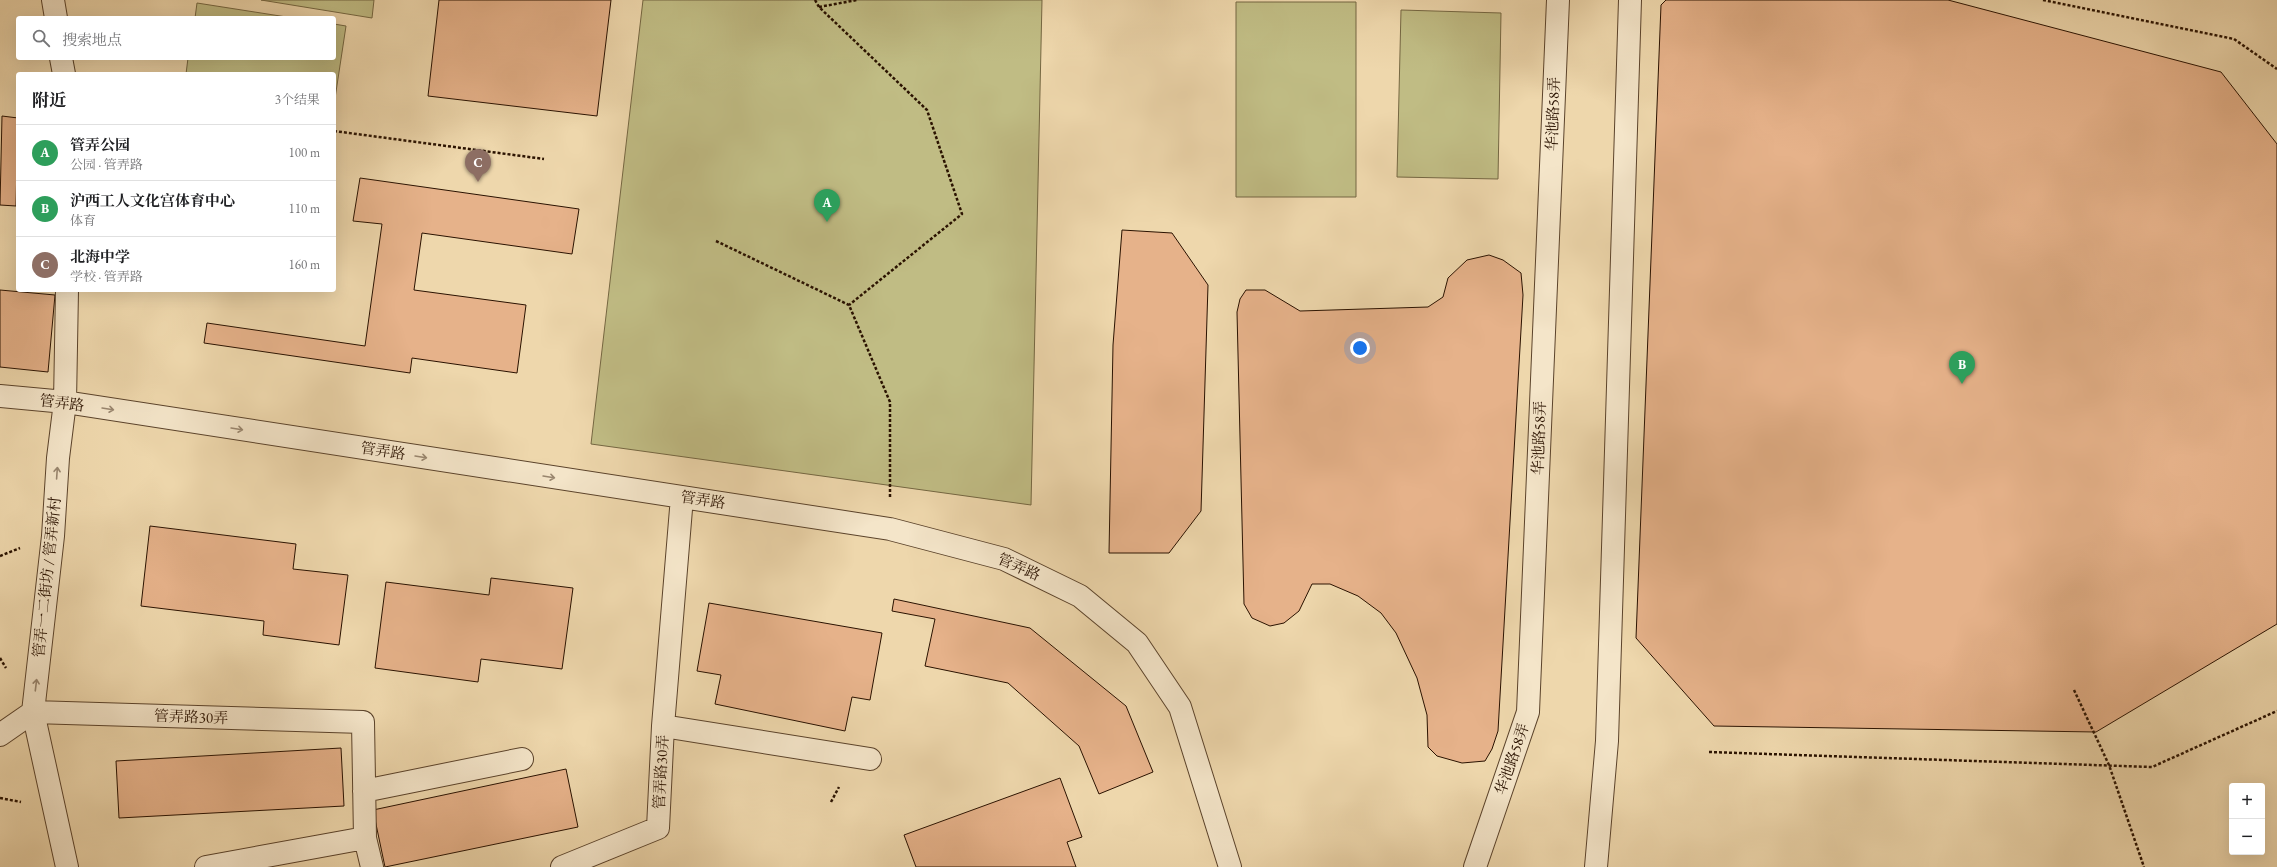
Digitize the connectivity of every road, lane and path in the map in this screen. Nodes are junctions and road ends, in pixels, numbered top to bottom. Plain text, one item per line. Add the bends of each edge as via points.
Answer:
1 (53, 0) edge
2 (815, 0) edge
3 (857, 0) edge
4 (1558, 0) edge
5 (1630, 0) edge
6 (2043, 0) edge
7 (819, 7) junction
8 (56, 16) edge
9 (61, 60) edge
10 (2277, 69) edge
11 (64, 72) edge
12 (336, 131) edge
13 (544, 159) dead end
14 (716, 241) dead end
15 (67, 292) edge
16 (849, 305) junction
17 (0, 396) edge
18 (65, 402) junction
19 (682, 497) junction
20 (890, 529) junction
21 (2074, 690) dead end
22 (2277, 711) edge
23 (33, 712) junction
24 (663, 726) junction
25 (0, 735) edge
26 (1709, 752) dead end
27 (522, 759) dead end
28 (870, 759) dead end
29 (2109, 765) junction
30 (364, 792) junction
31 (365, 838) junction
32 (67, 867) edge
33 (206, 867) edge
34 (372, 867) edge
35 (562, 867) edge
36 (1230, 867) edge
37 (1475, 867) edge
38 (1596, 867) edge
39 (2144, 867) edge

1 - 8 street
2 - 7 path
3 - 7 path
4 - 37 street, 华池路58弄 via 1528,712
5 - 38 street via 1607,741
6 - 10 path via 2234,39
7 - 16 path via 927,110 962,214
9 - 11 street
12 - 13 path
14 - 16 path
15 - 18 street, 管弄一二街坊 / 管弄新村
16 - 20 path via 890,402
17 - 18 street, 管弄路
18 -> 19 street, 管弄路
23 -> 18 street, 管弄一二街坊 / 管弄新村
19 - 20 street, 管弄路
19 - 24 street
20 - 36 street, 管弄路 via 1004,558 1080,596 1138,643 1180,707
21 - 29 path
22 - 29 path via 2152,767
23 - 25 street
23 - 30 street, 管弄路30弄 via 363,722
23 - 32 street
24 - 28 street, 管弄路30弄
24 - 35 street, 管弄路30弄 via 658,828
26 - 29 path
27 - 30 street
29 - 39 path
30 - 31 street, 管弄路30弄
31 - 33 street
31 - 34 street, 管弄路30弄

